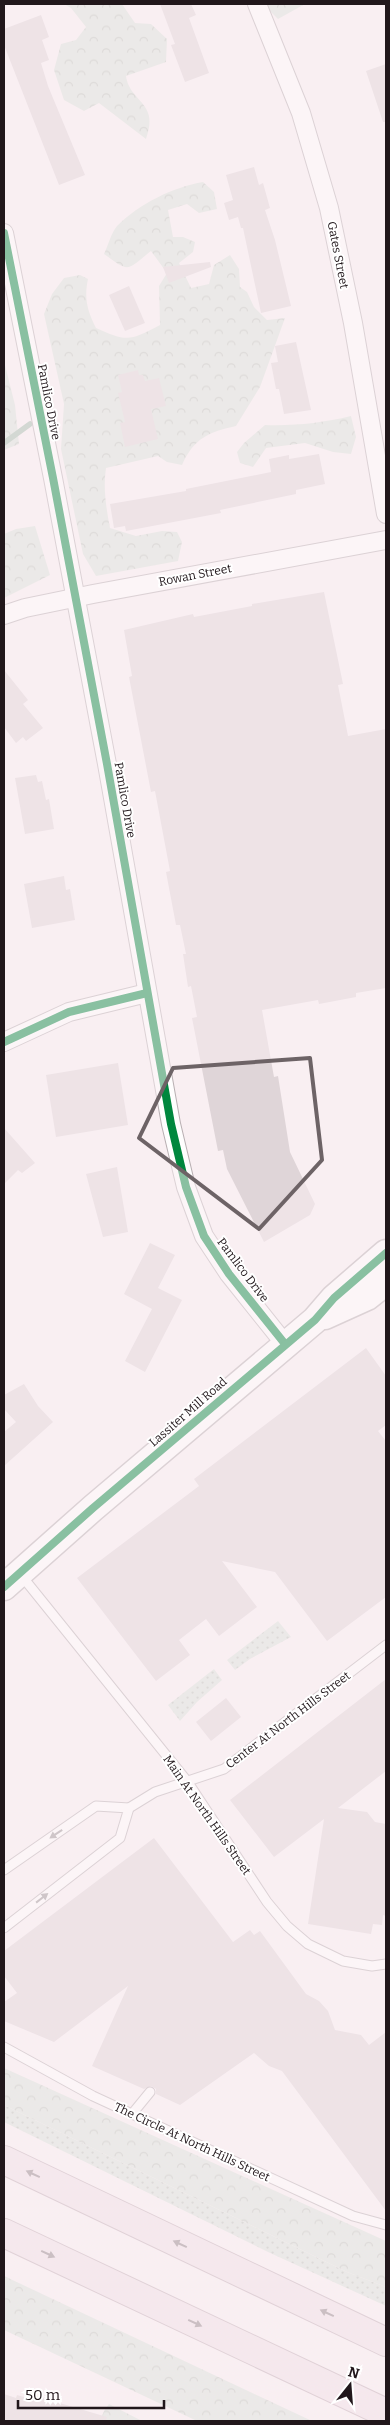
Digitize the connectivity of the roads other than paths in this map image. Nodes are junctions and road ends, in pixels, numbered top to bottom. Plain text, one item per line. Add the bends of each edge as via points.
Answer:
1 (257, 4) edge
2 (4, 233) edge
3 (386, 514) edge
4 (386, 540) edge
5 (75, 598) junction
6 (4, 614) edge
7 (147, 993) junction
8 (4, 1042) edge
9 (386, 1252) edge
10 (377, 1293) edge
11 (315, 1320) junction
12 (285, 1344) junction
13 (12, 1580) edge
14 (386, 1645) edge
15 (187, 1781) junction
16 (129, 1808) junction
17 (4, 1870) edge
18 (4, 1928) edge
19 (386, 1964) edge
20 (4, 2047) edge
21 (150, 2092) dead end
22 (132, 2114) junction
23 (4, 2160) edge
24 (386, 2225) edge
25 (4, 2233) edge
26 (357, 2328) junction
27 (386, 2335) edge
28 (386, 2342) edge
29 (386, 2413) edge

1 - 3 street, Gates Street via 301,113 329,208
2 - 5 street, Pamlico Drive
4 - 5 street, Rowan Street
5 - 6 street, Rowan Street
5 - 7 street, Pamlico Drive
7 - 8 street via 69,1012
7 - 12 street, Pamlico Drive via 184,1178 204,1236 229,1274
9 - 11 main road, Lassiter Mill Road via 334,1298
10 - 11 main road, Lassiter Mill Road
11 - 12 main road, Lassiter Mill Road
12 - 13 main road, Lassiter Mill Road
13 - 15 lane, Main At North Hills Street
14 - 15 lane, Center At North Hills Street via 224,1769
15 - 16 lane, Center At North Hills Street via 155,1792
15 - 19 lane, Main At North Hills Street via 267,1902 287,1926 308,1944 343,1961 372,1966
16 -> 17 lane via 96,1806
18 -> 16 lane via 120,1838
20 - 22 lane, The Circle At North Hills Street
21 - 22 lane
22 - 24 lane, The Circle At North Hills Street via 353,2216
26 -> 23 highway
25 -> 29 highway
26 - 27 highway
26 - 28 highway

